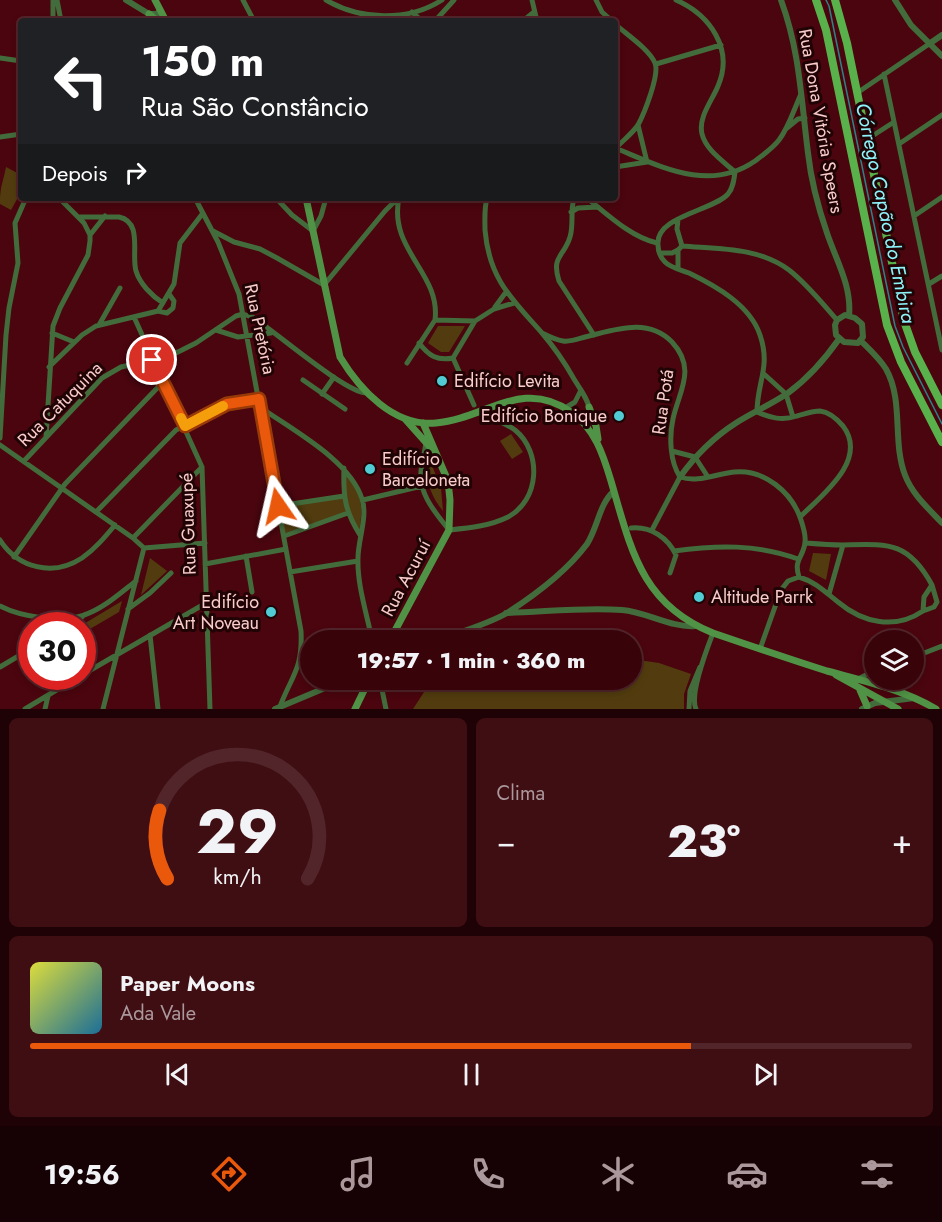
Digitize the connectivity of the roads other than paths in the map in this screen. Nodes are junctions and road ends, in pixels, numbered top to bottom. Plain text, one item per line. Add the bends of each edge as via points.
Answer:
1 (52, 0) edge
2 (57, 0) edge
3 (126, 0) edge
4 (155, 0) edge
5 (243, 0) edge
6 (326, 0) edge
7 (454, 0) edge
8 (532, 0) edge
9 (597, 0) edge
10 (676, 0) edge
11 (781, 0) edge
12 (816, 0) edge
13 (835, 0) edge
14 (895, 0) edge
15 (440, 1) edge
16 (160, 10) junction
17 (445, 10) junction
18 (412, 12) junction
19 (534, 12) junction
20 (149, 14) junction
21 (53, 18) edge
22 (60, 18) edge
23 (154, 18) edge
24 (164, 18) edge
25 (252, 18) edge
26 (419, 18) edge
27 (438, 18) edge
28 (527, 18) edge
29 (536, 18) edge
30 (609, 18) edge
31 (618, 26) edge
32 (942, 35) edge
33 (929, 44) junction
34 (721, 45) junction
35 (942, 56) edge
36 (0, 58) edge
37 (18, 61) edge
38 (656, 64) junction
39 (884, 74) junction
40 (802, 90) junction
41 (857, 93) junction
42 (942, 115) edge
43 (805, 118) junction
44 (894, 122) junction
45 (638, 125) junction
46 (784, 131) junction
47 (18, 134) edge
48 (0, 137) edge
49 (866, 140) junction
50 (899, 144) junction
51 (618, 146) edge
52 (618, 150) edge
53 (646, 162) junction
54 (618, 167) edge
55 (735, 172) junction
56 (942, 197) edge
57 (25, 201) edge
58 (62, 201) edge
59 (197, 201) edge
60 (279, 201) edge
61 (307, 201) edge
62 (325, 201) edge
63 (396, 201) edge
64 (398, 201) edge
65 (486, 201) edge
66 (573, 201) edge
67 (591, 201) edge
68 (599, 207) junction
69 (571, 212) junction
70 (203, 213) junction
71 (105, 216) junction
72 (914, 216) junction
73 (80, 217) junction
74 (678, 219) junction
75 (194, 225) junction
76 (210, 227) junction
77 (313, 231) junction
78 (661, 234) junction
79 (90, 235) junction
80 (680, 237) junction
81 (234, 242) junction
82 (657, 243) junction
83 (680, 248) junction
84 (222, 252) junction
85 (660, 253) junction
86 (678, 268) junction
87 (942, 276) edge
88 (929, 284) junction
89 (324, 285) junction
90 (120, 288) dead end
91 (506, 292) junction
92 (169, 294) junction
93 (501, 299) junction
94 (163, 303) junction
95 (514, 303) junction
96 (506, 306) junction
97 (494, 309) junction
98 (158, 311) junction
99 (243, 314) junction
100 (849, 316) junction
101 (134, 317) junction
102 (435, 320) junction
103 (837, 320) junction
104 (475, 321) junction
105 (99, 325) junction
106 (216, 330) junction
107 (52, 333) junction
108 (271, 333) junction
109 (542, 333) junction
110 (3, 335) edge
111 (594, 335) junction
112 (247, 337) junction
113 (839, 339) junction
114 (572, 341) junction
115 (861, 341) junction
116 (74, 342) junction
117 (419, 343) junction
118 (942, 350) edge
119 (558, 353) junction
120 (453, 358) junction
121 (152, 360) junction
122 (407, 363) dead end
123 (50, 367) junction
124 (764, 374) junction
125 (334, 377) junction
126 (353, 378) junction
127 (303, 380) dead end
128 (163, 382) junction
129 (581, 390) junction
130 (367, 393) junction
131 (322, 394) junction
132 (786, 394) junction
133 (259, 399) junction
134 (942, 405) edge
135 (260, 407) junction
136 (589, 407) junction
137 (475, 408) junction
138 (565, 408) junction
139 (345, 409) dead end
140 (757, 412) junction
141 (793, 417) junction
142 (405, 419) junction
143 (582, 421) junction
144 (423, 423) junction
145 (185, 426) junction
146 (46, 437) junction
147 (0, 438) edge
148 (426, 442) junction
149 (598, 442) junction
150 (942, 442) edge
151 (0, 444) edge
152 (434, 451) junction
153 (672, 451) junction
154 (695, 457) junction
155 (24, 461) junction
156 (202, 467) junction
157 (344, 468) junction
158 (680, 477) junction
159 (708, 477) junction
160 (422, 486) junction
161 (62, 488) junction
162 (614, 491) junction
163 (344, 496) junction
164 (363, 500) junction
165 (278, 506) junction
166 (96, 512) junction
167 (348, 513) junction
168 (800, 518) junction
169 (942, 523) edge
170 (115, 525) junction
171 (631, 528) dead end
172 (449, 530) junction
173 (652, 530) junction
174 (360, 535) junction
175 (284, 536) junction
176 (133, 538) junction
177 (0, 540) edge
178 (205, 543) junction
179 (806, 543) junction
180 (843, 545) junction
181 (144, 548) junction
182 (286, 549) junction
183 (674, 551) junction
184 (246, 556) junction
185 (14, 557) junction
186 (798, 559) junction
187 (358, 561) junction
188 (205, 564) junction
189 (290, 572) junction
190 (171, 573) dead end
191 (670, 573) dead end
192 (799, 577) junction
193 (136, 581) junction
194 (932, 585) junction
195 (252, 592) dead end
196 (829, 594) junction
197 (524, 600) junction
198 (206, 603) junction
199 (0, 606) edge
200 (128, 609) junction
201 (923, 611) junction
202 (90, 612) edge
203 (18, 613) edge
204 (505, 613) junction
205 (526, 613) junction
206 (695, 626) junction
207 (370, 630) edge
208 (395, 630) edge
209 (463, 630) edge
210 (713, 633) junction
211 (150, 635) junction
212 (942, 646) edge
213 (760, 649) junction
214 (924, 653) edge
215 (116, 655) junction
216 (18, 656) edge
217 (701, 665) junction
218 (0, 667) edge
219 (96, 667) edge
220 (829, 671) junction
221 (864, 676) edge
222 (860, 678) junction
223 (291, 685) junction
224 (859, 688) junction
225 (58, 690) edge
226 (320, 690) edge
227 (364, 690) edge
228 (382, 690) edge
229 (48, 696) junction
230 (915, 698) junction
231 (292, 702) junction
232 (885, 702) junction
233 (864, 707) edge
234 (278, 708) edge
235 (25, 709) edge
236 (45, 709) edge
237 (103, 709) edge
238 (159, 709) edge
239 (210, 709) edge
240 (355, 709) edge
241 (386, 709) edge
242 (689, 709) edge
243 (696, 709) edge
244 (898, 709) edge
245 (936, 709) edge

1 - 21 street
2 - 22 street
3 - 20 street
4 - 16 main road
5 - 25 street
6 - 18 street via 367,14
7 - 17 street
8 - 19 street
9 - 30 street
10 - 34 street via 705,19
11 - 40 street, Rua Dona Vitória Speers
12 - 150 main road via 827,36 887,325 901,362
13 - 41 main road
14 - 33 street
15 - 17 street
15 - 18 street
16 - 20 street
16 - 24 main road
17 - 27 street
18 - 26 street
19 - 28 street
19 - 29 street
20 - 23 main road
31 - 38 street
32 - 33 street
33 - 35 street
33 - 39 street
34 - 38 street
34 - 55 street via 722,74 701,128 706,144
36 - 37 street
38 - 45 street via 656,78
39 - 41 street
39 - 44 street
40 - 43 street, Rua Dona Vitória Speers
40 - 46 street
41 - 49 main road
42 - 50 street
43 - 46 street
43 - 100 street, Rua Dona Vitória Speers via 812,178 824,225 850,295
44 - 49 street
44 - 50 street
45 - 51 street
45 - 53 street
46 - 55 street via 762,156
47 - 48 street
49 - 134 main road via 904,321
50 - 72 street
52 - 53 street
53 - 54 street
53 - 55 street via 693,176
55 - 74 street via 732,188 724,197
56 - 72 street
57 - 110 street via 15,223 18,263
58 - 73 street
59 - 70 street, Rua Pretória
60 - 77 street
61 - 77 main road
62 - 77 street
63 - 89 street
64 - 102 street via 399,229 433,294
65 - 91 street via 486,243
66 - 69 street
67 - 68 street
68 - 69 street
68 - 82 street via 633,234
69 - 111 street via 571,235 558,259 556,272
70 - 75 street
70 - 76 street, Rua Pretória
71 - 73 street
71 - 79 street
71 - 94 street via 125,218 131,223 139,278
72 - 88 street
73 - 79 street
74 - 78 street
74 - 80 street
75 - 76 street
75 - 92 street via 180,243 176,277
76 - 81 street
76 - 84 street, Rua Pretória
77 - 89 main road
78 - 80 street via 670,232
78 - 82 street
79 - 107 street via 88,255 55,317
80 - 83 street
81 - 84 street
81 - 89 street via 260,249
82 - 85 street
83 - 85 street
83 - 86 street
83 - 103 street via 738,250 773,260 804,284
84 - 99 street, Rua Pretória
85 - 86 street via 665,262
86 - 124 street via 720,290 750,318 760,333 766,360
87 - 88 street
88 - 118 street
89 - 126 main road via 340,357
90 - 105 street
91 - 93 street
91 - 95 street
92 - 94 street
92 - 98 street via 173,308
93 - 96 street
93 - 97 street
94 - 98 street
95 - 96 street
95 - 109 street
96 - 97 street
97 - 104 street
98 - 101 street
99 - 106 street, Rua Catuquina
99 - 108 street
99 - 112 street, Rua Pretória
100 - 103 street
100 - 115 street via 862,324
101 - 105 street
101 - 121 street, Rua Guaxupé
102 - 104 street
102 - 117 street
103 - 113 street via 835,330
104 - 120 street
105 - 116 street
106 - 112 street
106 - 121 street, Rua Catuquina via 178,352
107 - 116 street
107 - 123 street
108 - 112 street
108 - 125 street
109 - 114 street, Rua Potá
109 - 119 street
110 - 147 street
111 - 114 street, Rua Potá
111 - 153 street, Rua Potá via 630,327 650,329 667,338 680,353 685,375 673,420
112 - 133 street, Rua Pretória
113 - 115 street via 854,344
113 - 132 street
114 - 119 street, Rua Potá
115 - 169 street via 879,359 890,378 900,453 909,484
116 - 123 street
117 - 120 street via 434,358
117 - 122 street
119 - 129 street
120 - 137 street
121 - 128 street, Rua Guaxupé
121 - 146 street, Rua Catuquina via 121,367 102,378
123 - 146 street
124 - 132 street
124 - 140 street
125 - 126 street
125 - 130 street
125 - 131 street
126 - 130 main road
127 - 131 street
128 - 145 street, Rua Guaxupé
128 - 161 street
129 - 136 street
129 - 138 street via 575,402
130 - 142 main road
131 - 139 street
132 - 140 street
132 - 141 street
133 - 135 street, Rua Pretória
133 - 145 street via 227,404
135 - 157 street
135 - 165 street, Rua Pretória
136 - 143 street via 589,416
136 - 149 main road
137 - 138 main road via 525,398
137 - 144 main road via 447,422
137 - 172 street via 515,430 525,442 532,455 534,479 527,497 513,514 484,525
138 - 143 main road
140 - 141 street via 775,419
140 - 154 street via 721,434
141 - 168 street via 825,412 839,421 850,444 844,471
142 - 144 main road
142 - 148 main road
143 - 149 main road
144 - 152 main road
145 - 156 street, Rua Guaxupé
145 - 166 street via 176,430
146 - 155 street, Rua Catuquina
148 - 152 main road
148 - 160 street
149 - 162 main road
151 - 155 street
152 - 172 main road via 448,481
153 - 154 street
153 - 158 street, Rua Potá
154 - 158 street
154 - 159 street
155 - 161 street
156 - 176 street
156 - 178 street, Rua Guaxupé
157 - 163 street
157 - 164 street
158 - 159 street
158 - 173 street
159 - 168 street via 746,472 767,479 790,498
160 - 164 street
160 - 172 street via 434,512
161 - 166 street
161 - 185 street
162 - 197 street via 587,543
162 - 206 main road via 632,549 649,585 672,610
163 - 165 street
163 - 167 street
164 - 174 street
165 - 175 street, Rua Pretória
166 - 170 street
167 - 174 street
167 - 175 street
168 - 179 street
170 - 176 street
170 - 185 street via 94,549 70,564 40,567
171 - 173 street
172 - 208 main road, Rua Acuruí
173 - 183 street
174 - 187 street
175 - 182 street, Rua Pretória
176 - 181 street
177 - 185 street
178 - 181 street
178 - 188 street, Rua Guaxupé
179 - 180 street
179 - 186 street
180 - 194 street via 883,544 901,550 917,562
180 - 196 street
181 - 193 street
182 - 184 street
182 - 189 street, Rua Pretória
183 - 186 street via 745,546
183 - 191 street
184 - 188 street
184 - 195 street
186 - 192 street
187 - 189 street
187 - 207 street
188 - 198 street, Rua Guaxupé
189 - 223 street, Rua Pretória via 302,648
190 - 200 street
192 - 196 street
192 - 213 street via 788,581 781,590
193 - 200 street
193 - 202 street
194 - 201 street via 924,597
194 - 201 street via 937,602
196 - 201 street via 855,615 880,622 908,620
197 - 204 street
197 - 205 street
198 - 211 street
198 - 239 street, Rua Guaxupé
199 - 203 street
200 - 215 street
204 - 205 street
204 - 209 street
205 - 206 street via 624,610
206 - 210 main road
210 - 213 main road
210 - 217 street
211 - 215 street
211 - 238 street
212 - 214 street
213 - 220 main road
215 - 219 street
215 - 237 street
216 - 218 street
217 - 242 street via 690,691
217 - 243 street via 694,699
220 - 222 main road
220 - 224 main road
221 - 222 street
222 - 230 main road
223 - 231 street, Rua Pretória
223 - 234 street, Rua Pretória
224 - 232 main road
224 - 233 main road
225 - 229 street
226 - 231 street
227 - 240 main road
228 - 241 street
229 - 235 street
229 - 236 street
230 - 232 street
230 - 245 main road
231 - 234 street
232 - 233 street
232 - 244 main road

